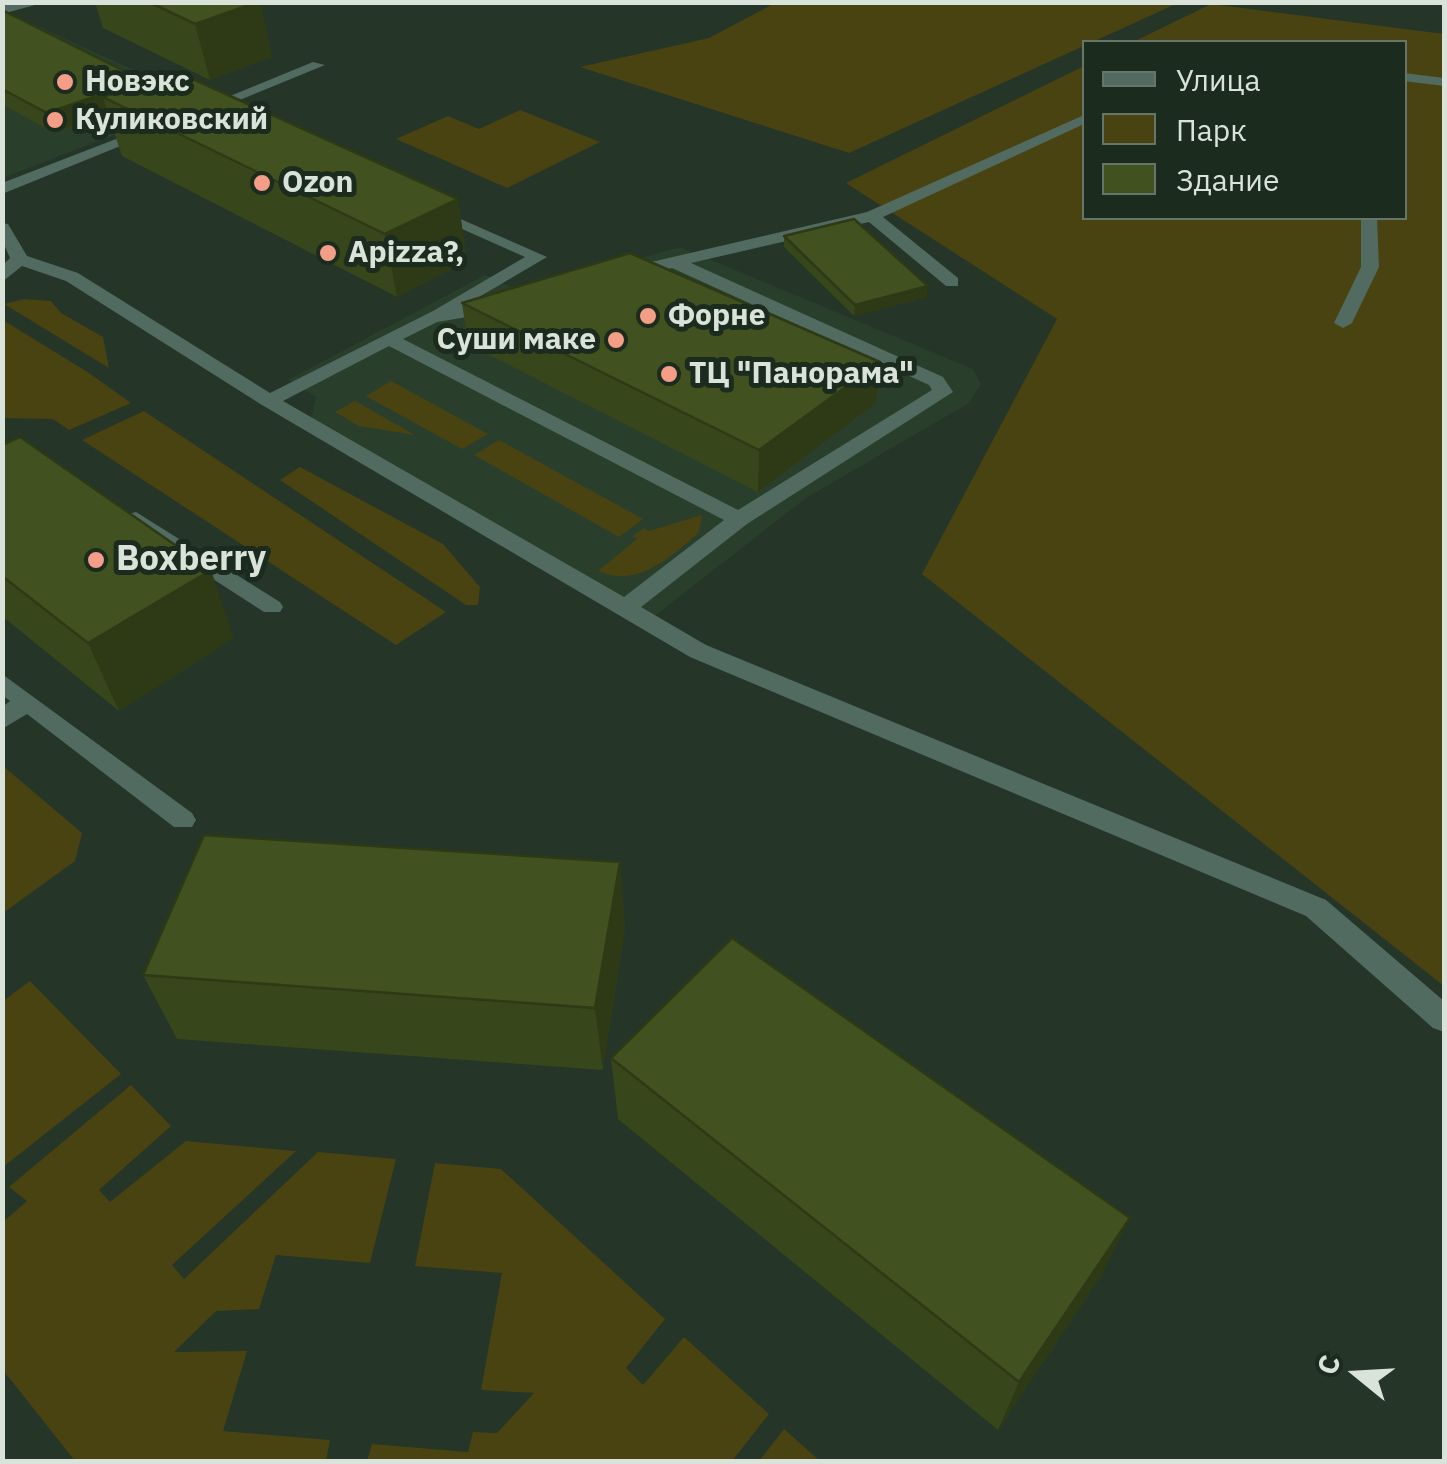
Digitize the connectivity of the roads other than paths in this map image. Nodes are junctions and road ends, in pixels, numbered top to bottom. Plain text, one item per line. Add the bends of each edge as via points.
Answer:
1 (40, 2) edge
2 (2, 10) edge
3 (318, 65) dead end
4 (1407, 78) edge
5 (1444, 82) edge
6 (208, 108) junction
7 (190, 115) edge
8 (225, 116) edge
9 (1082, 120) edge
10 (156, 128) edge
11 (2, 189) edge
12 (412, 203) edge
13 (872, 216) junction
14 (1369, 220) edge
15 (2, 228) edge
16 (19, 259) junction
17 (672, 261) junction
18 (2, 277) edge
19 (600, 280) edge
20 (952, 282) dead end
21 (509, 304) edge
22 (432, 316) junction
23 (1343, 322) dead end
24 (389, 338) junction
25 (268, 401) junction
26 (124, 511) edge
27 (739, 519) junction
28 (272, 608) dead end
29 (626, 608) junction
30 (2, 682) edge
31 (27, 701) junction
32 (2, 720) edge
33 (184, 820) dead end
34 (1444, 1019) edge

1 - 2 street
3 - 6 street
4 - 5 street
6 - 7 street
6 - 8 street
9 - 13 street
10 - 11 street
12 - 22 street via 538,257
13 - 17 street
13 - 20 street
14 - 23 street via 1370,268
15 - 16 street
16 - 18 street
16 - 25 street via 72,277
17 - 19 street
17 - 27 street via 943,388
21 - 22 street
22 - 24 street
24 - 25 street
24 - 27 street
25 - 29 street
26 - 28 street
27 - 29 street
29 - 34 street via 698,651 1316,908
30 - 31 street
31 - 32 street
31 - 33 street

